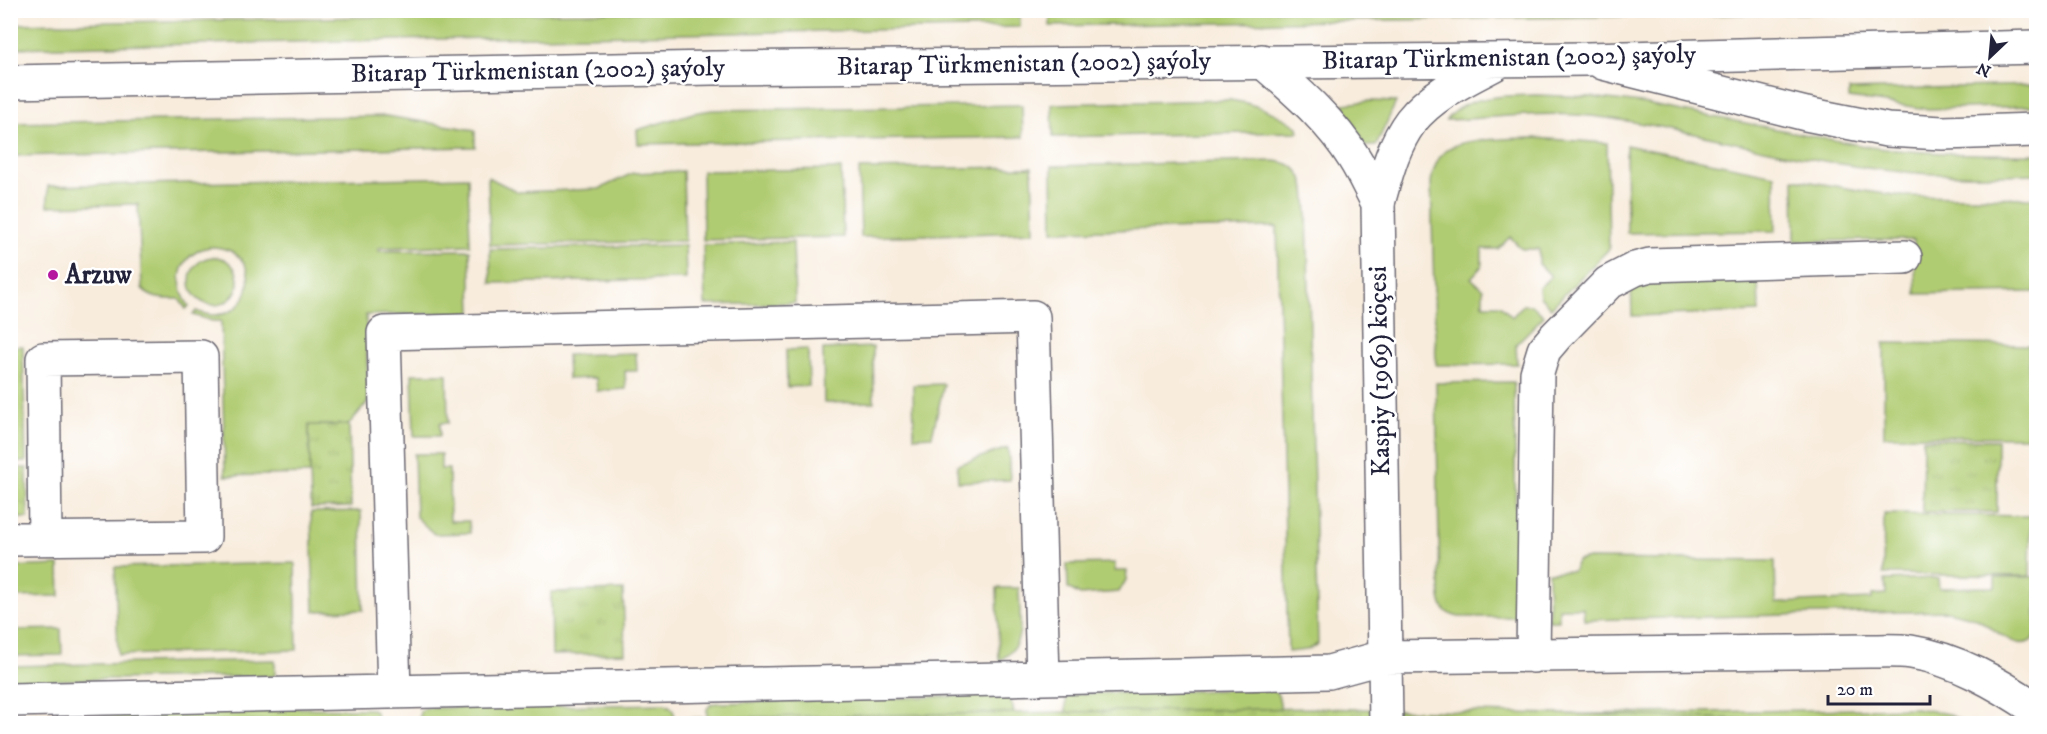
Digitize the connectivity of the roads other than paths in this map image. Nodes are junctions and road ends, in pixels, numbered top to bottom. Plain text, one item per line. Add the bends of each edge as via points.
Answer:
1 (2037, 47) edge
2 (1505, 59) junction
3 (1587, 59) junction
4 (1262, 61) junction
5 (10, 82) edge
6 (2037, 130) edge
7 (1378, 203) junction
8 (1905, 257) dead end
9 (45, 538) junction
10 (10, 539) edge
11 (1533, 656) junction
12 (1384, 657) junction
13 (1043, 678) junction
14 (393, 692) junction
15 (19, 707) edge
16 (2037, 709) edge
17 (1386, 723) edge

1 - 3 main road, Bitarap Türkmenistan (2002) şaýoly
2 - 3 main road, Bitarap Türkmenistan (2002) şaýoly
2 - 4 main road, Bitarap Türkmenistan (2002) şaýoly
2 - 7 main road via 1450,88 1412,120 1389,165
3 - 6 main road via 1806,114 1887,130
4 - 5 main road, Bitarap Türkmenistan (2002) şaýoly
4 - 7 main road, Kaspiy (1969) köçesi via 1330,127 1353,157
7 - 12 main road, Kaspiy (1969) köçesi
8 - 11 main road via 1650,265 1608,283 1556,336 1544,350 1538,373
9 - 9 main road via 204,537 201,357 43,359
9 - 10 main road
11 - 12 main road
11 - 16 main road via 1910,651 1977,674
12 - 13 main road via 1329,672
12 - 17 main road, Kaspiy (1969) köçesi
13 - 14 main road
13 - 14 main road via 1033,317 384,333
14 - 15 main road

